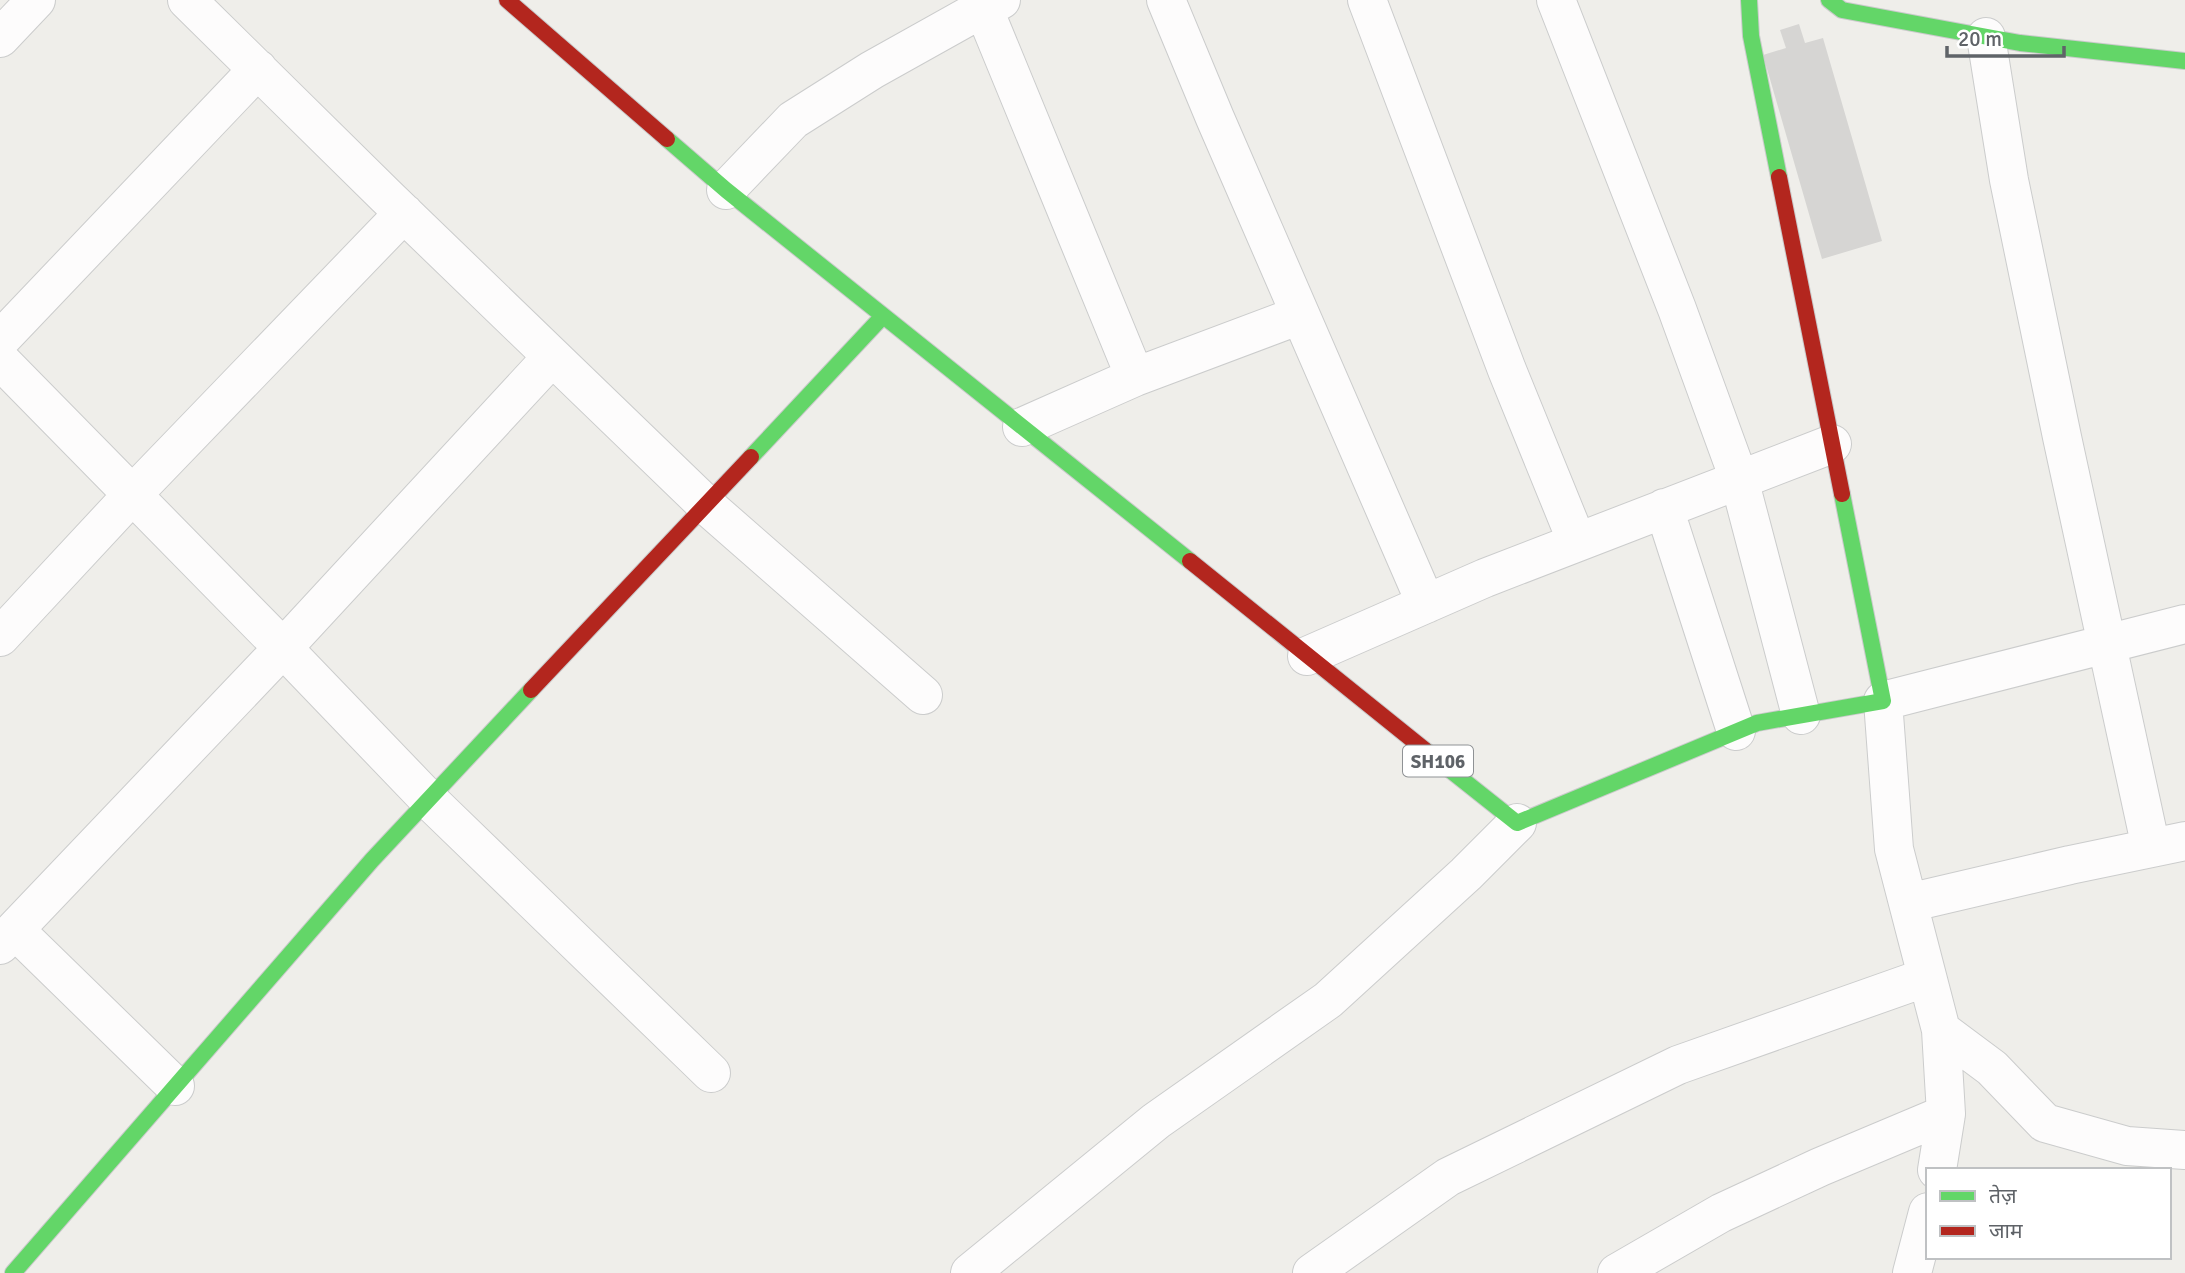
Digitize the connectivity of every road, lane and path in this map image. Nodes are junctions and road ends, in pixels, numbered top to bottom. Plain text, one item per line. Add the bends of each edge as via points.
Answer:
1 (36, 0) edge
2 (187, 0) edge
3 (507, 0) edge
4 (1166, 0) edge
5 (1367, 0) edge
6 (1556, 0) edge
7 (1749, 0) edge
8 (1829, 0) edge
9 (988, 3) edge
10 (1986, 37) junction
11 (0, 38) edge
12 (2185, 61) edge
13 (258, 69) junction
14 (726, 190) junction
15 (404, 213) junction
16 (1300, 315) junction
17 (883, 316) junction
18 (0, 340) edge
19 (552, 357) junction
20 (0, 360) edge
21 (1135, 377) junction
22 (1022, 427) junction
23 (1832, 444) junction
24 (1739, 479) junction
25 (133, 494) junction
26 (706, 505) junction
27 (1664, 508) junction
28 (1577, 542) junction
29 (1426, 604) junction
30 (2185, 624) edge
31 (0, 638) edge
32 (2106, 644) junction
33 (283, 648) junction
34 (1307, 656) junction
35 (923, 695) dead end
36 (1883, 701) junction
37 (1801, 715) junction
38 (1736, 731) junction
39 (429, 800) junction
40 (1517, 823) junction
41 (2168, 845) edge
42 (1908, 903) junction
43 (7, 937) edge
44 (1927, 977) junction
45 (1941, 1030) junction
46 (711, 1073) dead end
47 (175, 1086) junction
48 (1946, 1114) junction
49 (2185, 1150) edge
50 (1937, 1168) edge
51 (1926, 1220) edge
52 (13, 1273) edge
53 (970, 1273) edge
54 (1312, 1273) edge
55 (1617, 1273) edge
56 (1912, 1273) edge

1 - 11 street
2 - 13 street
3 - 14 main road, SH106
4 - 16 street
5 - 28 street
6 - 24 street
7 - 23 main road via 1751,36
8 - 10 main road via 1842,9
9 - 14 street via 793,120
9 - 21 street
10 - 12 main road
10 - 32 street via 2009,180
13 - 15 street
13 - 18 street
14 - 17 main road, SH106
15 - 19 street
15 - 25 street
16 - 21 street
16 - 29 street
17 - 22 main road, SH106
17 - 26 main road
19 - 26 street
19 - 33 street
20 - 25 street
21 - 22 street
22 - 34 main road, SH106
23 - 24 street
23 - 36 main road
24 - 27 street
24 - 37 street
25 - 31 street
25 - 33 street
26 - 35 street
26 - 39 main road
27 - 28 street
27 - 38 street
28 - 29 street
29 - 34 street
30 - 32 street
32 - 36 street
32 - 41 street
33 - 39 street
33 - 43 street
34 - 40 main road, SH106
36 - 37 main road
36 - 42 street via 1894,849
37 - 38 main road
38 - 40 main road
39 - 46 street
39 - 47 main road
40 - 53 street via 1328,1000 1156,1121
41 - 42 street
42 - 44 street
43 - 47 street
44 - 45 street
44 - 54 street via 1666,1070 1448,1177
45 - 48 street
45 - 49 street via 1992,1068 2045,1123 2127,1146
47 - 52 main road
48 - 50 street
48 - 55 street via 1721,1213
51 - 56 street

